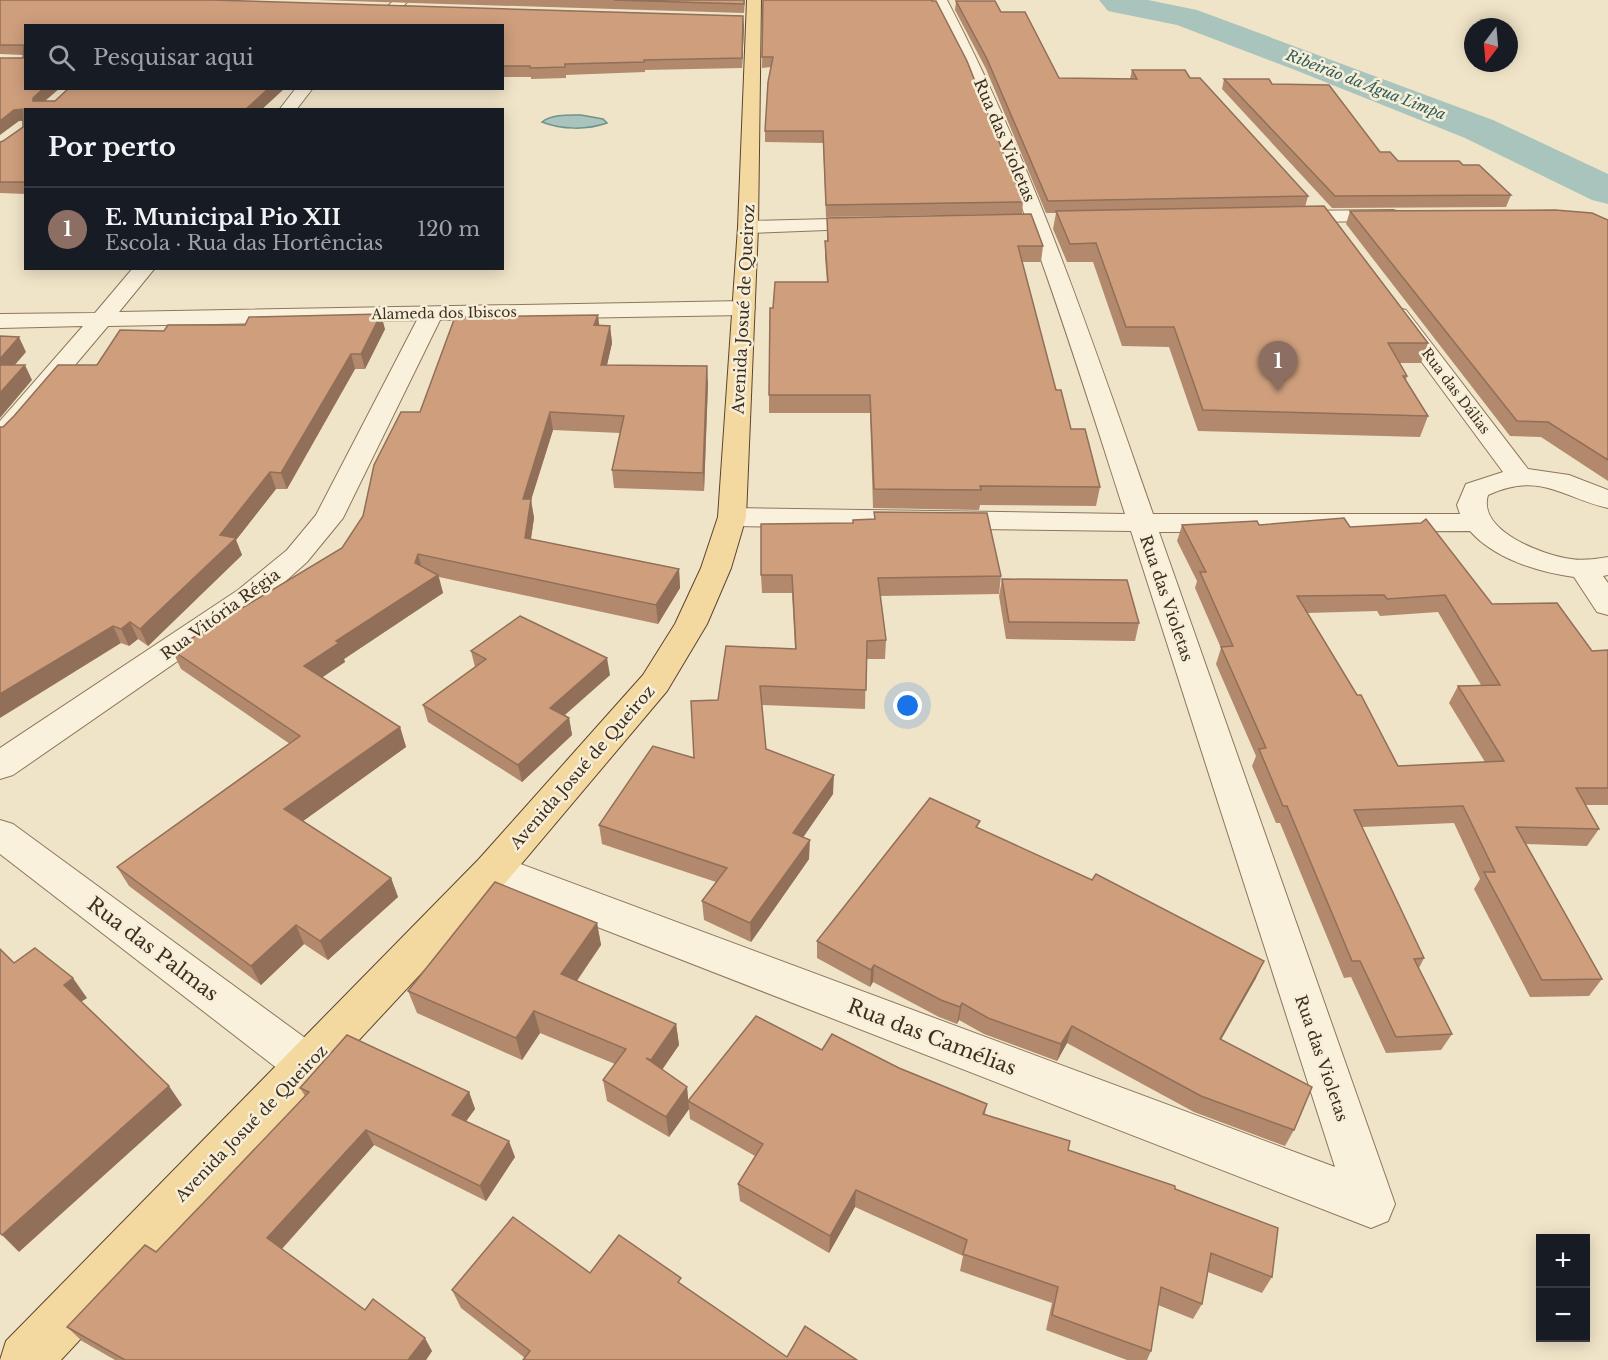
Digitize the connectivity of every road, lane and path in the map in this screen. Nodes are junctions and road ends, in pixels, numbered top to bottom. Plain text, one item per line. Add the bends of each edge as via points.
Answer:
1 (940, 0) edge
2 (398, 4) edge
3 (372, 8) edge
4 (419, 9) edge
5 (749, 13) edge
6 (377, 24) edge
7 (303, 90) edge
8 (289, 108) edge
9 (1310, 199) dead end
10 (1326, 216) junction
11 (1408, 216) edge
12 (1266, 217) edge
13 (887, 224) edge
14 (748, 227) junction
15 (1340, 235) edge
16 (143, 270) edge
17 (1388, 301) edge
18 (744, 308) junction
19 (432, 314) junction
20 (99, 319) junction
21 (0, 321) edge
22 (0, 435) edge
23 (1520, 476) junction
24 (1608, 500) edge
25 (732, 517) junction
26 (1478, 522) junction
27 (1142, 523) junction
28 (1596, 568) edge
29 (1608, 605) edge
30 (0, 766) edge
31 (0, 834) edge
32 (492, 870) junction
33 (307, 1065) junction
34 (1371, 1204) joint
35 (26, 1360) edge

1 - 27 street, Rua das Violetas via 976,70 1039,220
2 - 3 street
2 - 4 street
2 - 6 street
5 - 14 main road, Avenida Josué de Queiroz
7 - 8 street
9 - 10 street
10 - 11 street
10 - 12 street
10 - 15 street
13 - 14 street
14 - 18 main road, Avenida Josué de Queiroz
16 - 20 street
17 - 23 street, Rua das Dálias
18 - 19 street, Alameda dos Ibiscos
18 - 25 main road, Avenida Josué de Queiroz
19 - 20 street, Alameda dos Ibiscos
19 - 30 street, Rua Vitória Régia via 329,518 297,556 249,597
20 - 21 street, Alameda dos Ibiscos
20 - 22 street
23 - 24 street via 1566,482
23 - 26 street via 1493,480 1476,490 1471,505
25 - 27 street
25 - 32 main road, Avenida Josué de Queiroz via 716,568 691,624 655,683
26 - 27 street
26 - 28 street via 1515,550 1541,560
27 - 34 street, Rua das Violetas
28 - 29 street
31 - 33 street, Rua das Palmas
32 - 33 main road, Avenida Josué de Queiroz
32 - 34 street, Rua das Camélias
33 - 35 main road, Avenida Josué de Queiroz

